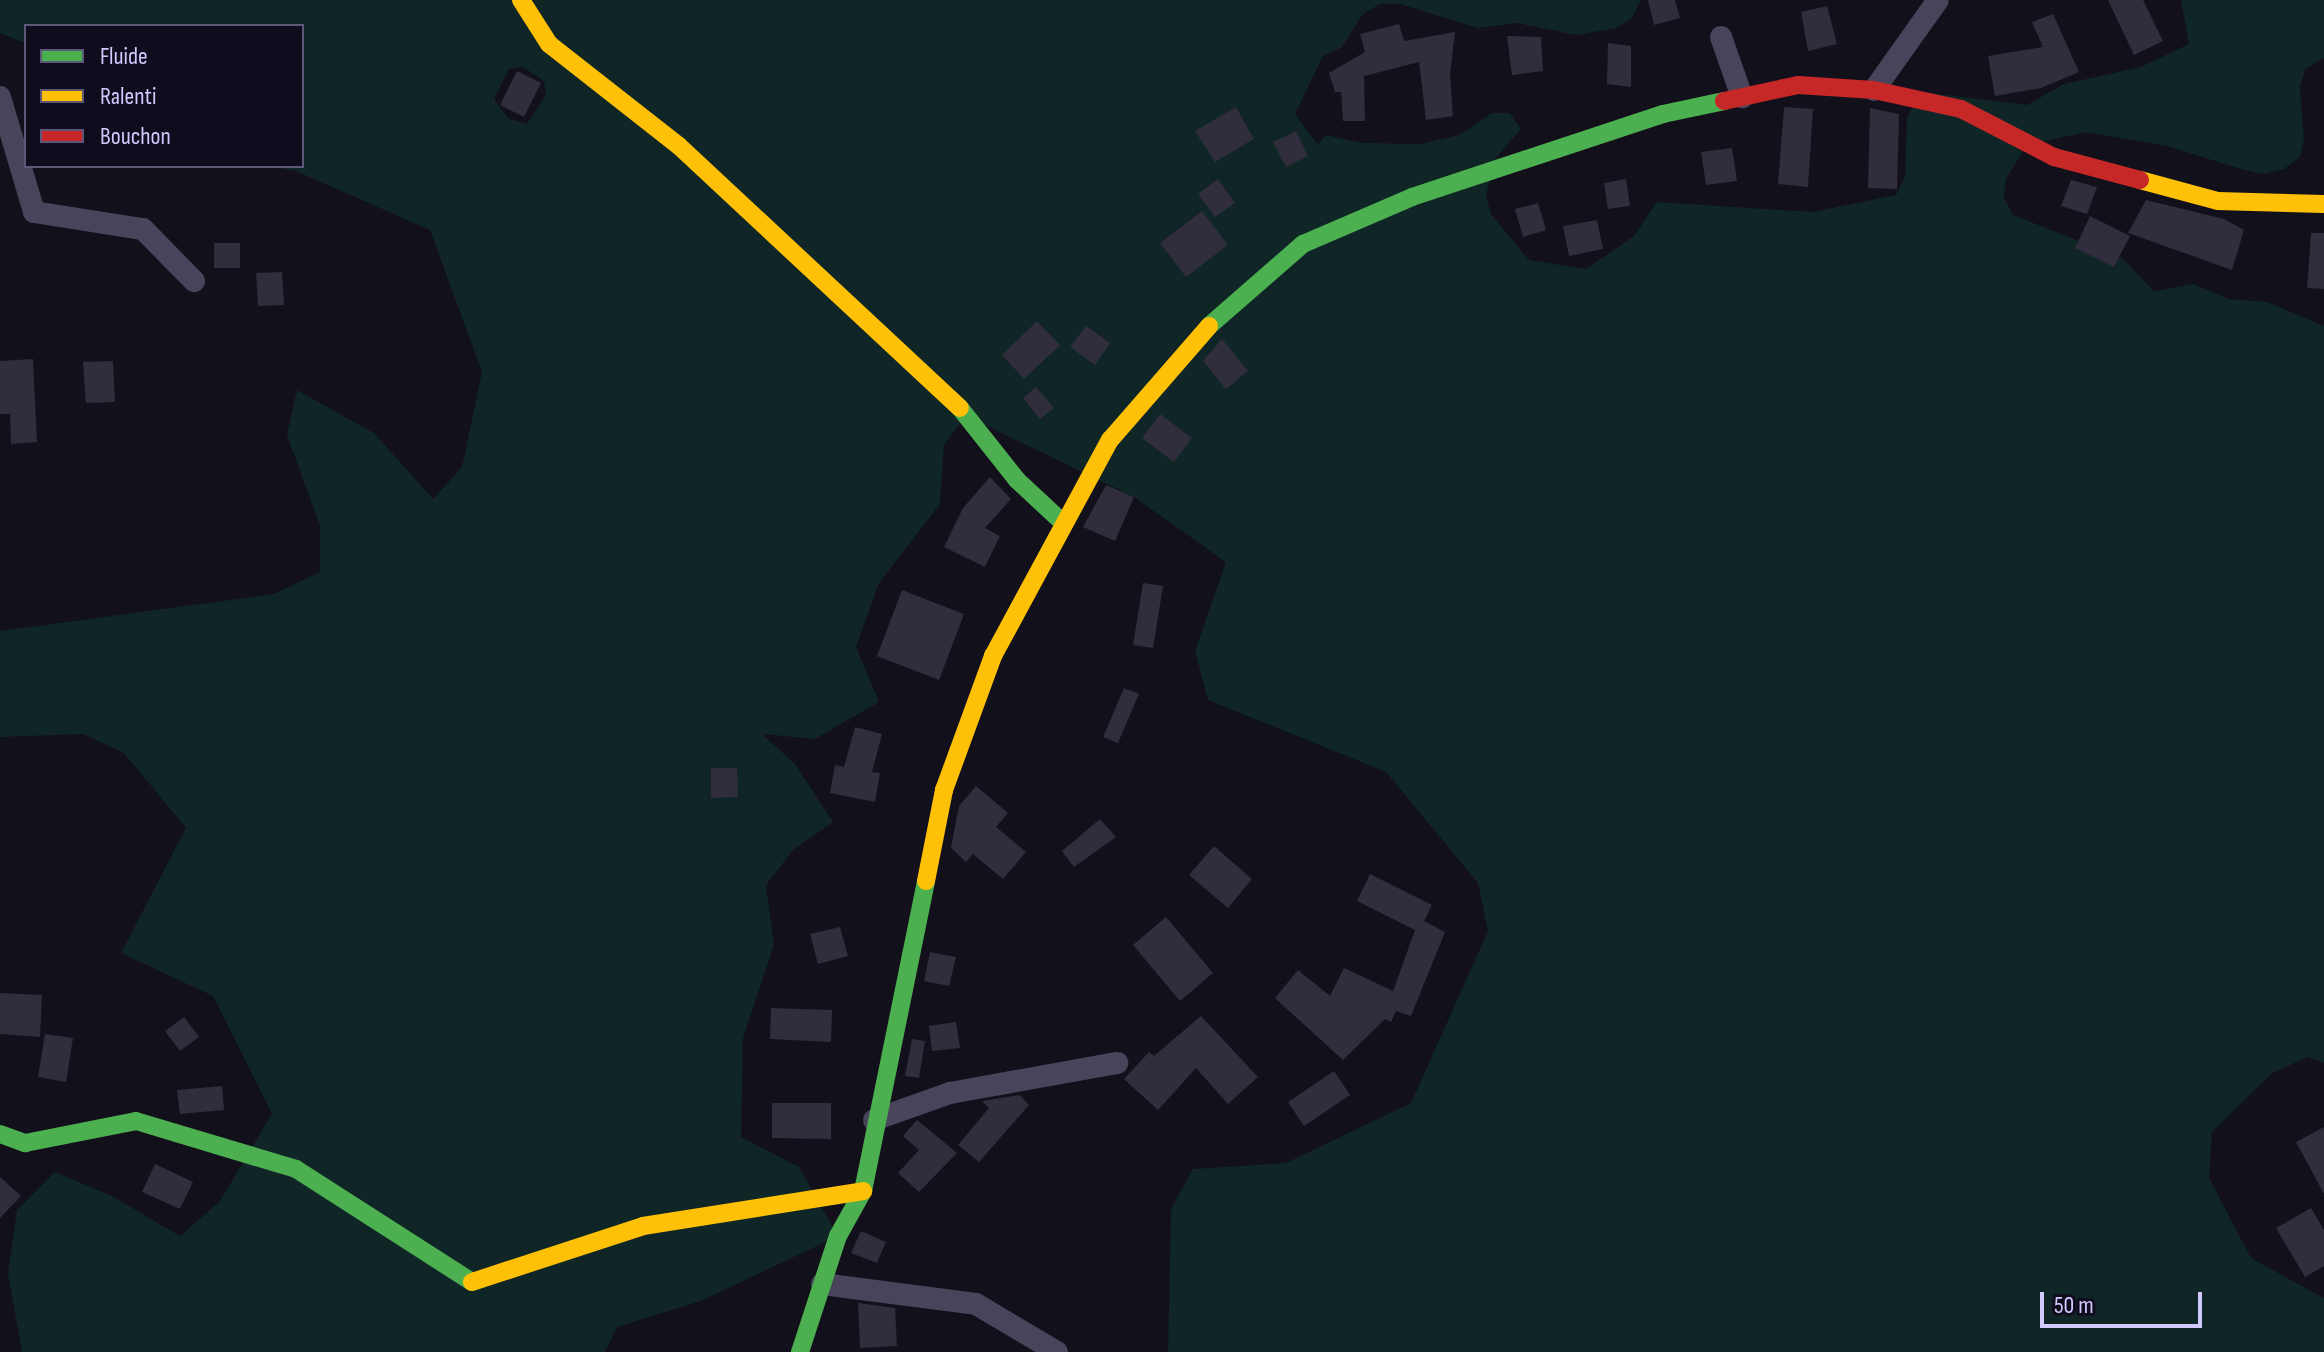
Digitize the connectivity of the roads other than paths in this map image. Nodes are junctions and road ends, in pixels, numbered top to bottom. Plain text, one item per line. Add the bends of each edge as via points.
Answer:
1 (521, 0) edge
2 (1938, 0) edge
3 (1721, 37) dead end
4 (1874, 90) junction
5 (0, 97) edge
6 (1742, 97) junction
7 (2324, 204) edge
8 (194, 281) dead end
9 (1062, 522) junction
10 (1117, 1063) dead end
11 (874, 1120) junction
12 (0, 1134) edge
13 (863, 1191) junction
14 (822, 1284) junction
15 (800, 1352) edge
16 (1057, 1352) edge

1 - 9 street via 549,44 679,146 948,393 1017,480
2 - 4 street
3 - 6 street
4 - 6 street via 1798,85
4 - 7 street via 1961,109 2054,157 2218,201
5 - 8 street via 34,212 143,229
6 - 9 street via 1663,114 1427,192 1303,244 1210,325 1110,440
9 - 11 street via 1029,595 993,656 944,790
10 - 11 street via 950,1093
11 - 13 street
12 - 13 street via 25,1143 136,1121 296,1169 476,1285 643,1226
13 - 14 street via 838,1236
14 - 15 street
14 - 16 street via 976,1304

